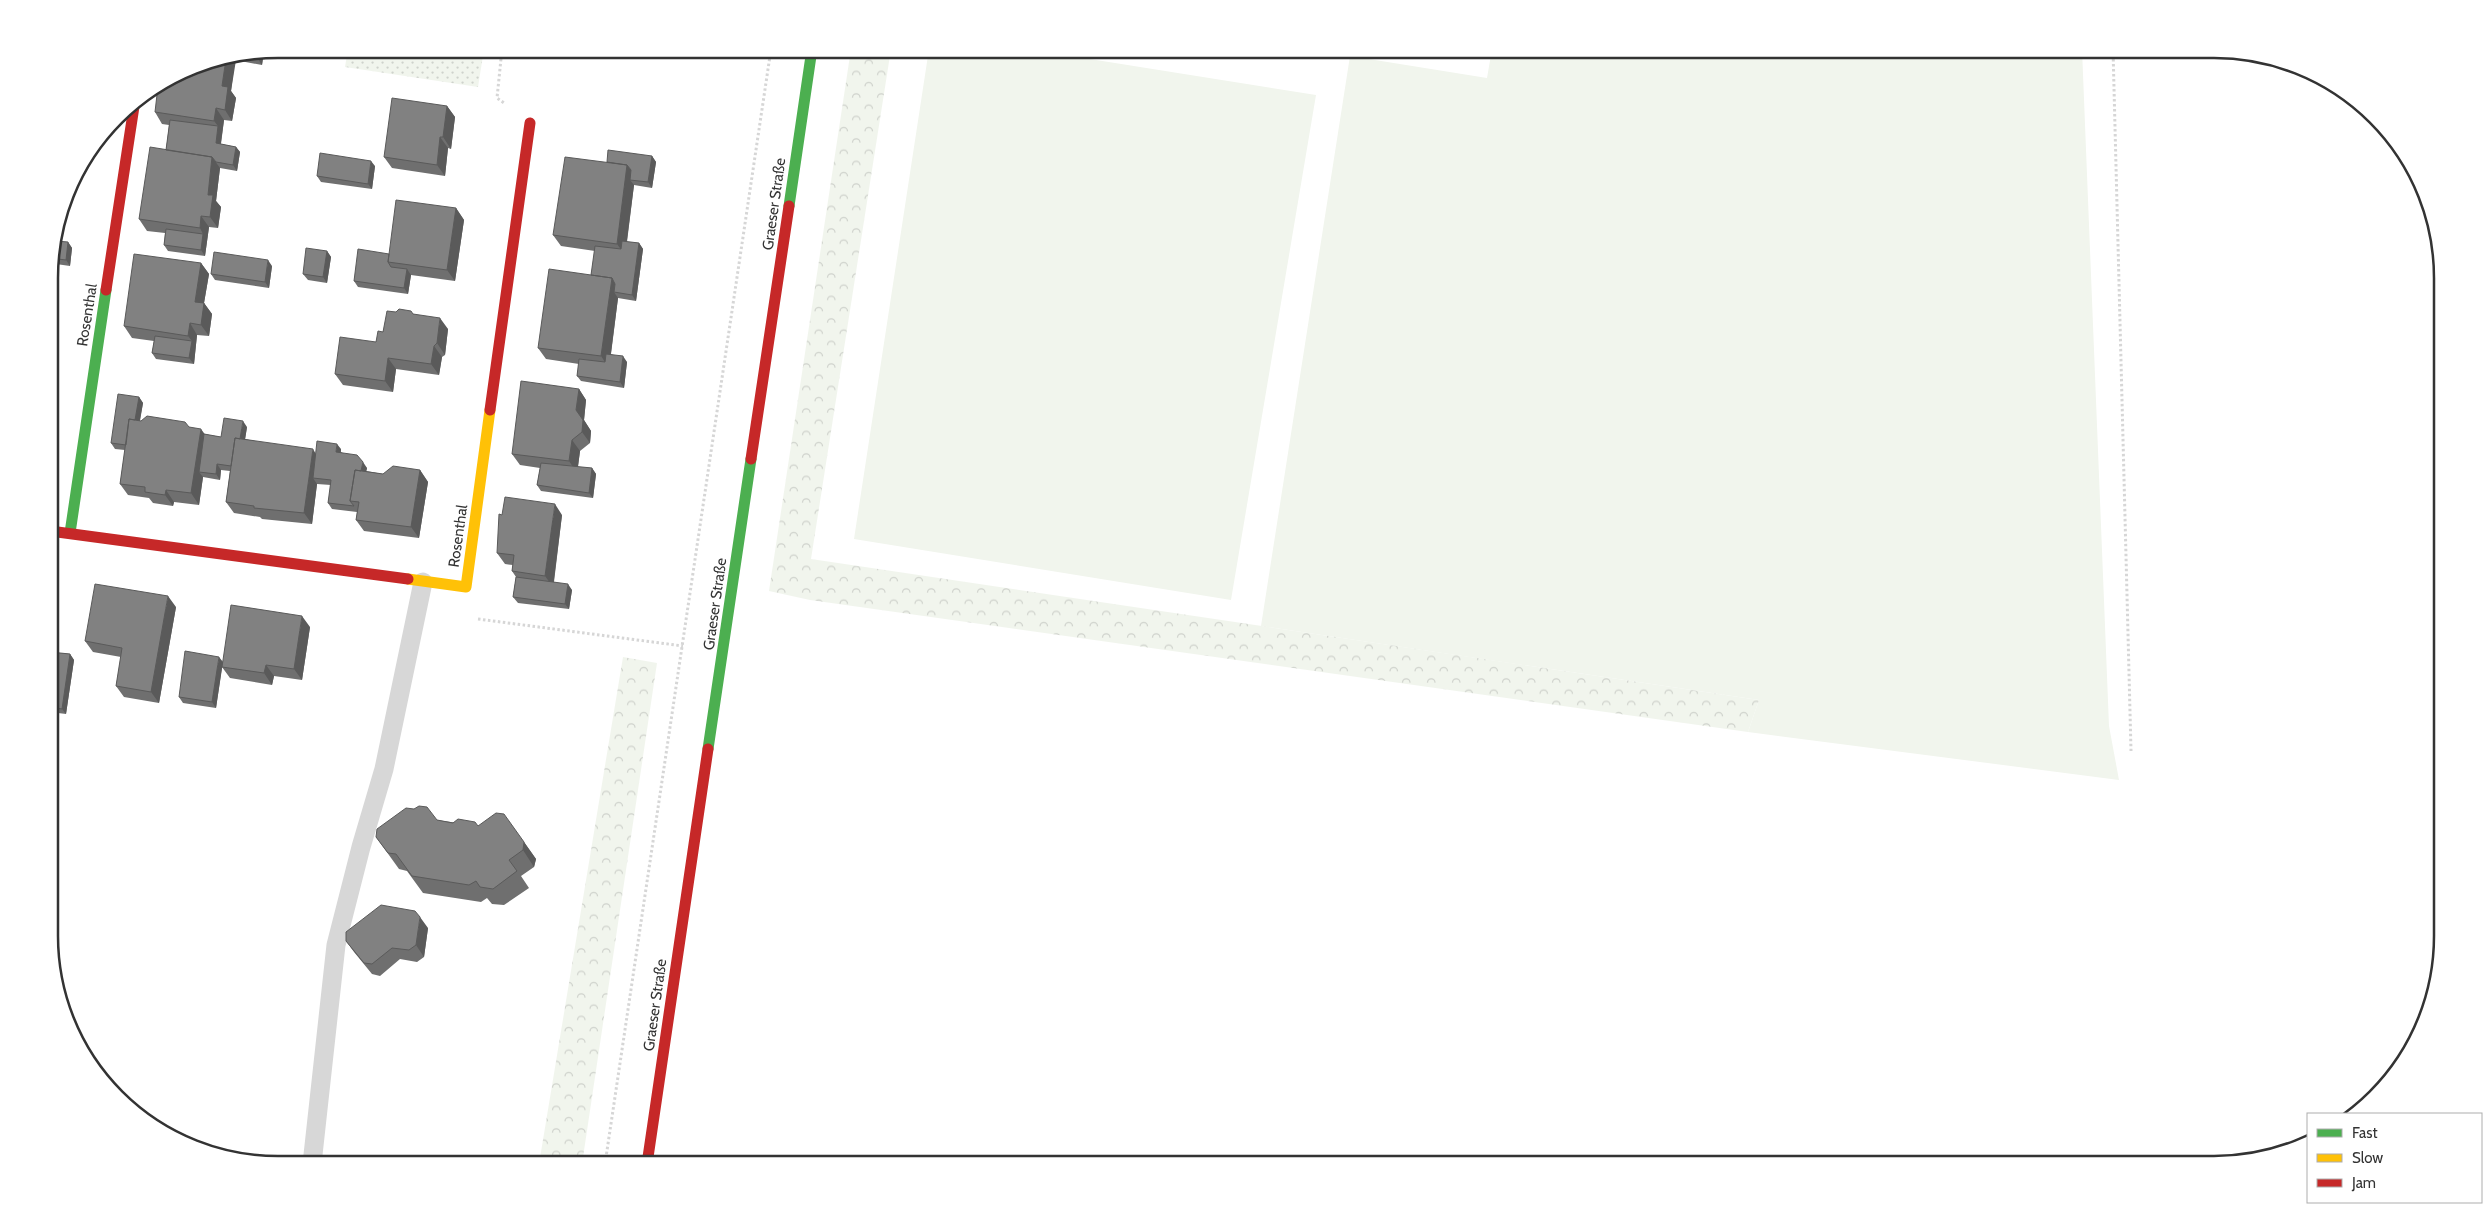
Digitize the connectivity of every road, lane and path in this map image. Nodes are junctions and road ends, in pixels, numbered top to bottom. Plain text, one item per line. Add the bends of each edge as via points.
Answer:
1 (501, 58) edge
2 (770, 58) edge
3 (811, 58) edge
4 (2112, 58) edge
5 (133, 111) edge
6 (530, 123) joint
7 (58, 532) edge
8 (70, 533) junction
9 (423, 582) junction
10 (466, 587) junction
11 (683, 646) junction
12 (2131, 751) dead end
13 (313, 1156) edge
14 (607, 1156) edge
15 (648, 1156) edge

1 - 6 path via 496,98
2 - 11 path
3 - 15 street, Graeser Straße
4 - 12 path
5 - 8 street, Rosenthal
6 - 10 street, Rosenthal
7 - 8 street, Rosenthal
8 - 9 street, Rosenthal
9 - 10 street, Rosenthal
9 - 13 lane via 384,769 336,945
10 - 11 path via 472,618
11 - 14 path

